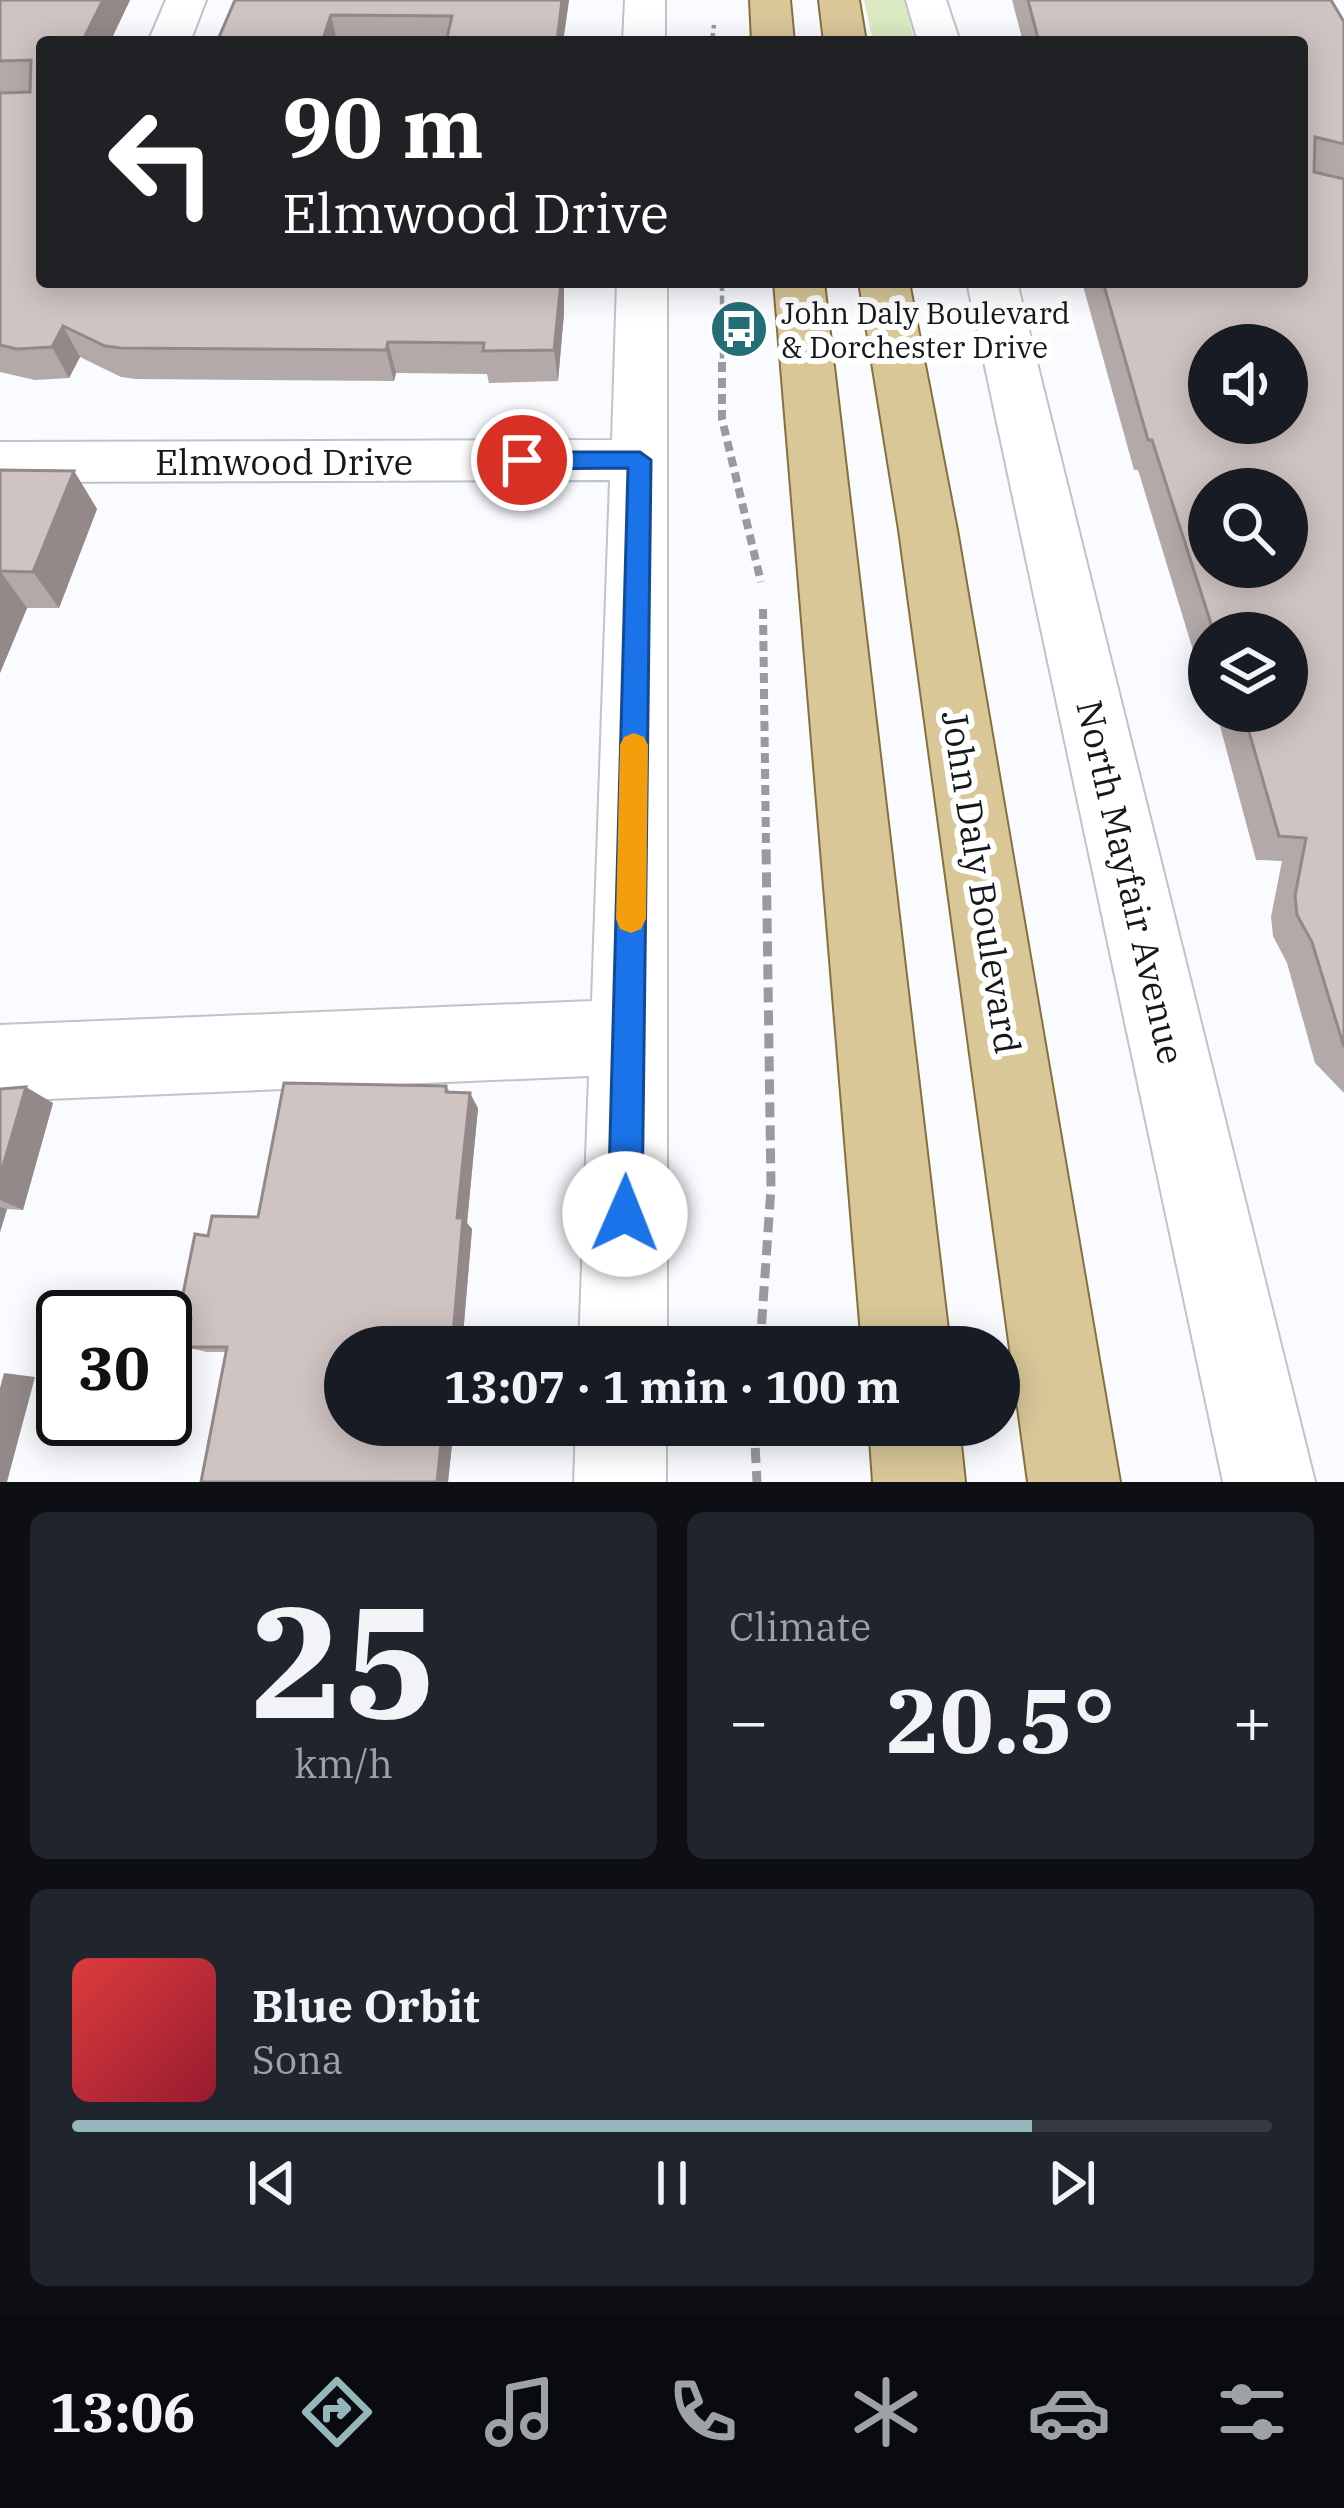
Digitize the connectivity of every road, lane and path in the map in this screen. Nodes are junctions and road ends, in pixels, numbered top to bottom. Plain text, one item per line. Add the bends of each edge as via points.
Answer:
1 (186, 0) edge
2 (645, 0) edge
3 (770, 0) edge
4 (839, 0) edge
5 (926, 0) edge
6 (171, 36) edge
7 (644, 36) edge
8 (773, 36) edge
9 (844, 36) edge
10 (937, 36) edge
11 (642, 288) edge
12 (722, 288) edge
13 (800, 288) edge
14 (885, 288) edge
15 (993, 288) edge
16 (640, 460) junction
17 (0, 462) edge
18 (628, 1037) junction
19 (0, 1063) edge
20 (622, 1326) edge
21 (761, 1326) edge
22 (904, 1326) edge
23 (621, 1446) edge
24 (755, 1446) edge
25 (916, 1446) edge
26 (620, 1482) edge
27 (757, 1482) edge
28 (920, 1482) edge
29 (1074, 1482) edge
30 (1269, 1482) edge

1 - 6 street
2 - 7 street
3 - 8 main road
4 - 9 main road
5 - 10 street
11 - 16 street
12 - 21 path via 722,419 763,586 771,1188
13 - 22 main road
14 - 29 main road, John Daly Boulevard
15 - 30 street, North Mayfair Avenue
16 - 17 street, Elmwood Drive via 476,487 188,486
16 - 18 street
18 - 19 street
18 - 20 street
23 - 26 street
24 - 27 path
25 - 28 main road

